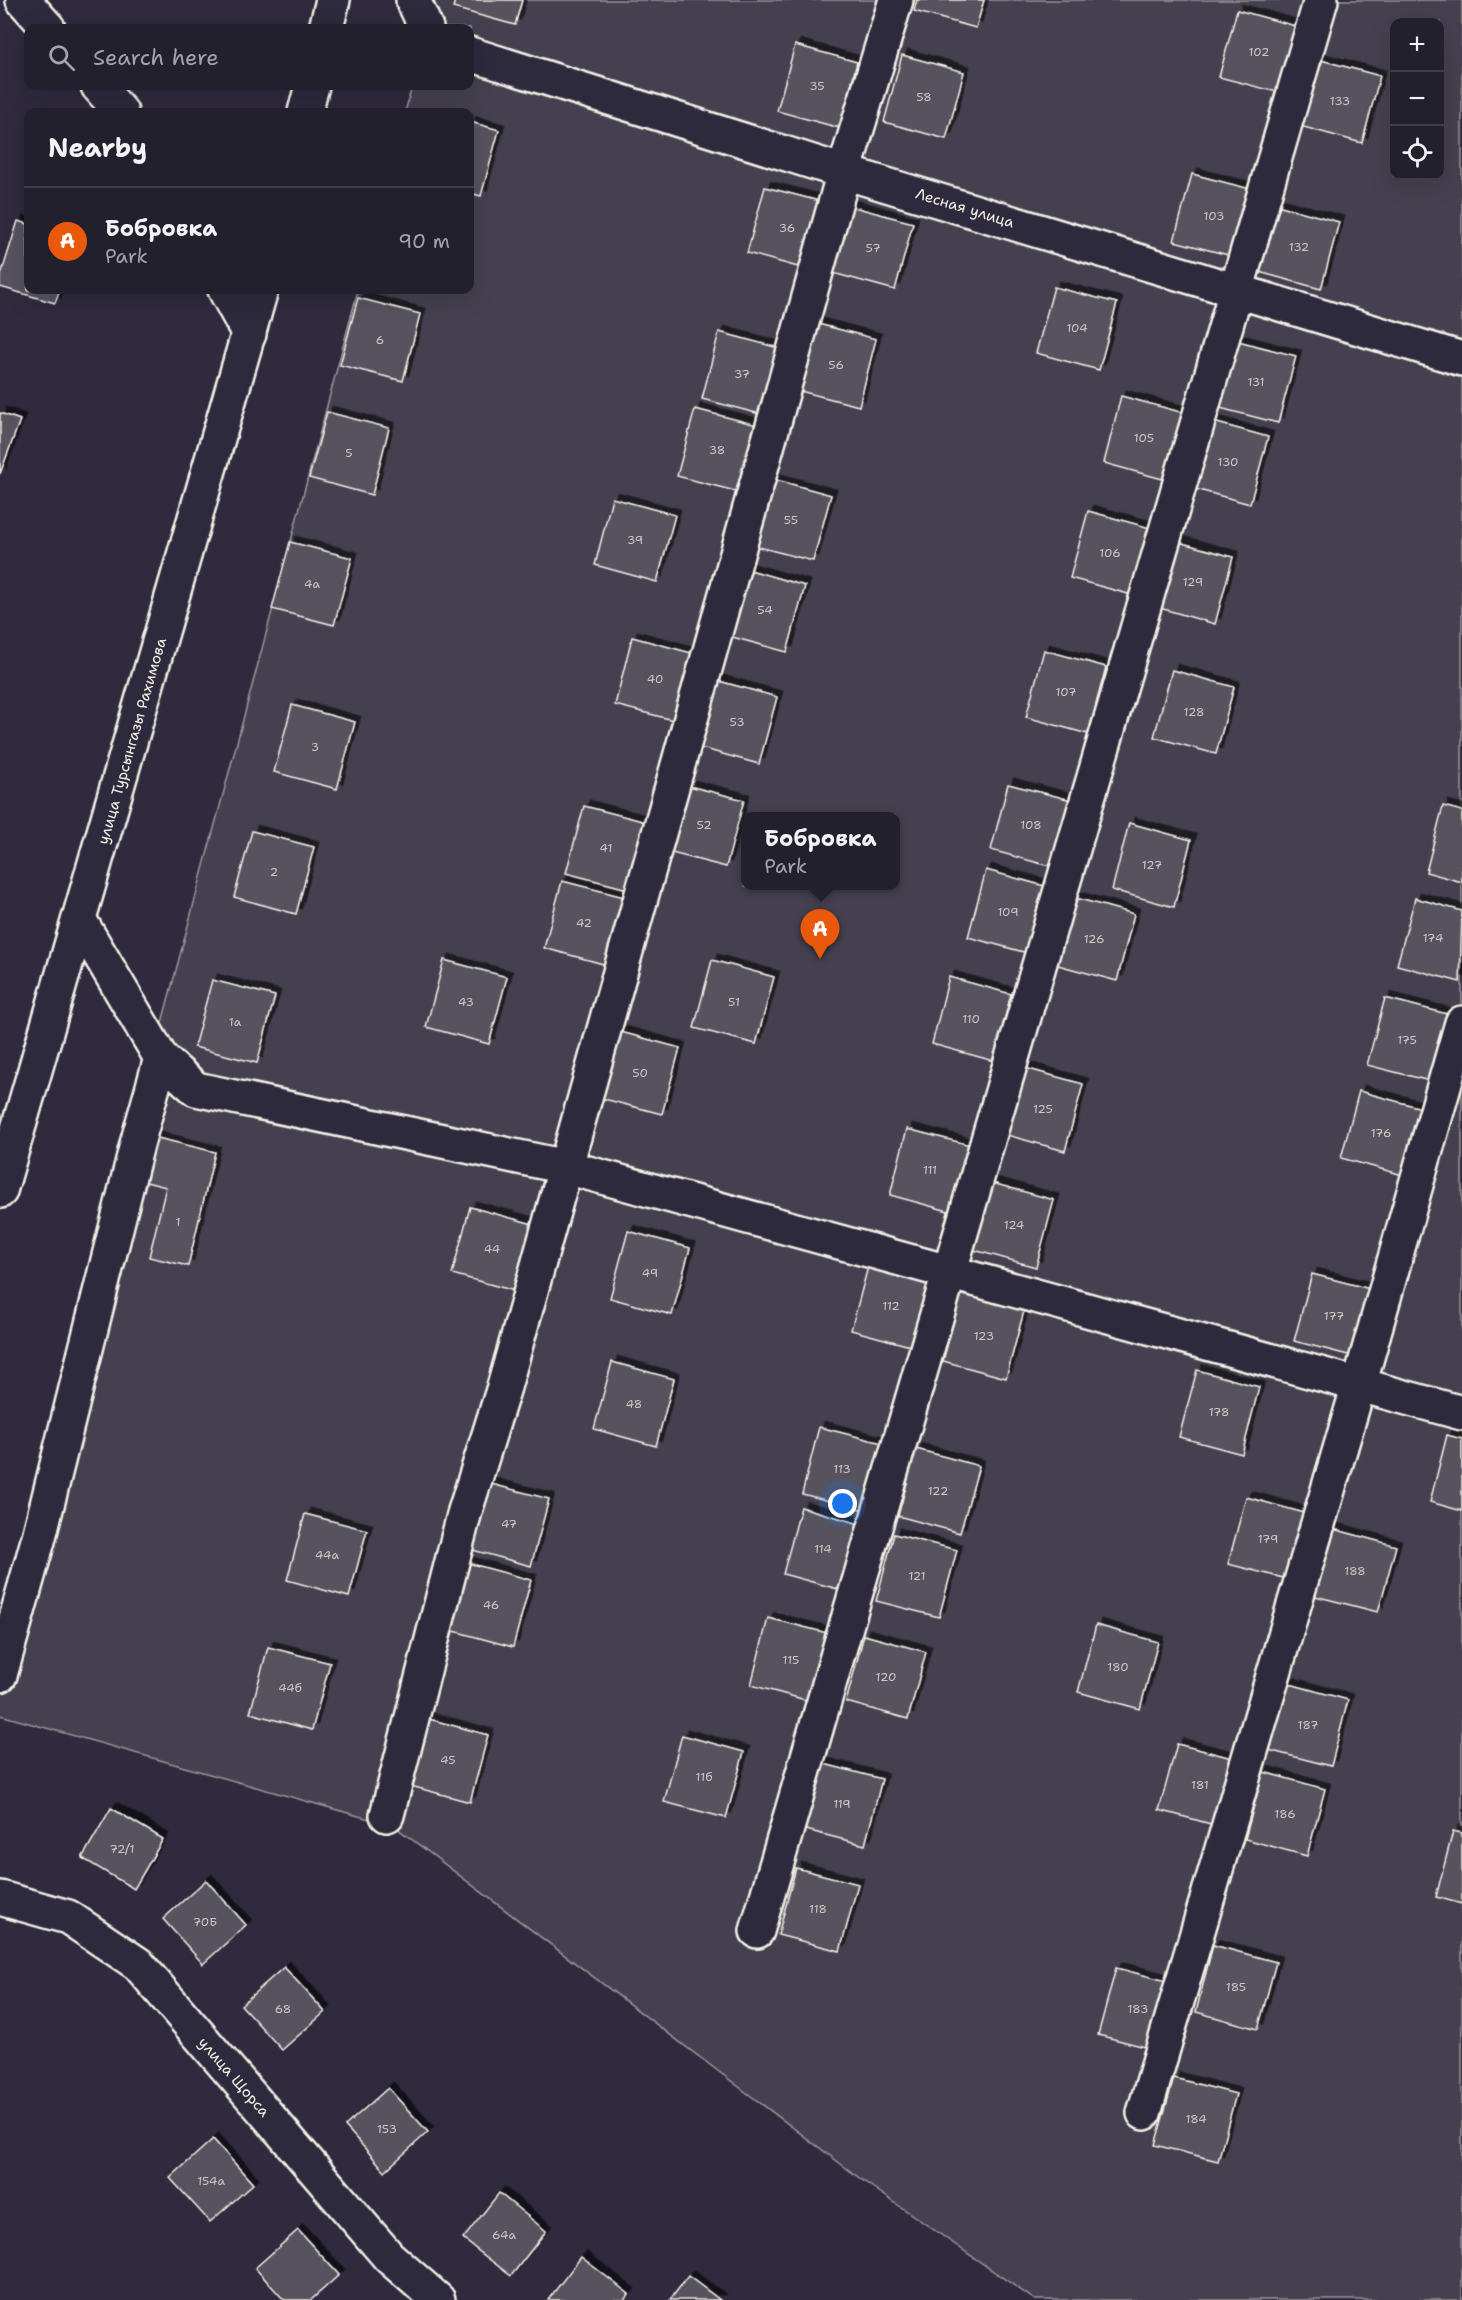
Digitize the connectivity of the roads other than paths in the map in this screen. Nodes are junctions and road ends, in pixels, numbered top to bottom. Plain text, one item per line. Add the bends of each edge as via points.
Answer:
1 (23, 0) edge
2 (333, 0) edge
3 (413, 0) edge
4 (896, 0) edge
5 (1321, 0) edge
6 (44, 24) edge
7 (327, 24) edge
8 (424, 24) edge
9 (474, 55) edge
10 (102, 90) edge
11 (311, 90) edge
12 (118, 108) edge
13 (306, 108) edge
14 (844, 172) junction
15 (1237, 289) junction
16 (227, 294) edge
17 (260, 294) edge
18 (249, 334) junction
19 (1462, 359) edge
20 (80, 921) junction
21 (1462, 1023) edge
22 (161, 1058) junction
23 (566, 1167) junction
24 (0, 1191) edge
25 (951, 1272) junction
26 (1359, 1385) junction
27 (1462, 1413) edge
28 (0, 1675) edge
29 (387, 1815) dead end
30 (0, 1898) edge
31 (757, 1931) dead end
32 (1144, 2113) dead end
33 (438, 2300) edge

1 - 6 street
2 - 7 street
3 - 8 street
4 - 14 street
5 - 15 street
9 - 14 street, Лесная улица
10 - 12 street
11 - 13 street
14 - 15 street, Лесная улица
14 - 23 street
15 - 19 street, Лесная улица
15 - 25 street
16 - 18 street
17 - 18 street, улица Турсынгазы Рахимова
18 - 20 street, улица Турсынгазы Рахимова
20 - 22 street
20 - 24 street, улица Турсынгазы Рахимова
21 - 26 street
22 - 23 street via 196,1089
22 - 28 street
23 - 25 street
23 - 29 street via 465,1511
25 - 26 street
25 - 31 street
26 - 27 street
26 - 32 street
30 - 33 street, улица Щорса via 68,1917 138,1964 389,2257

